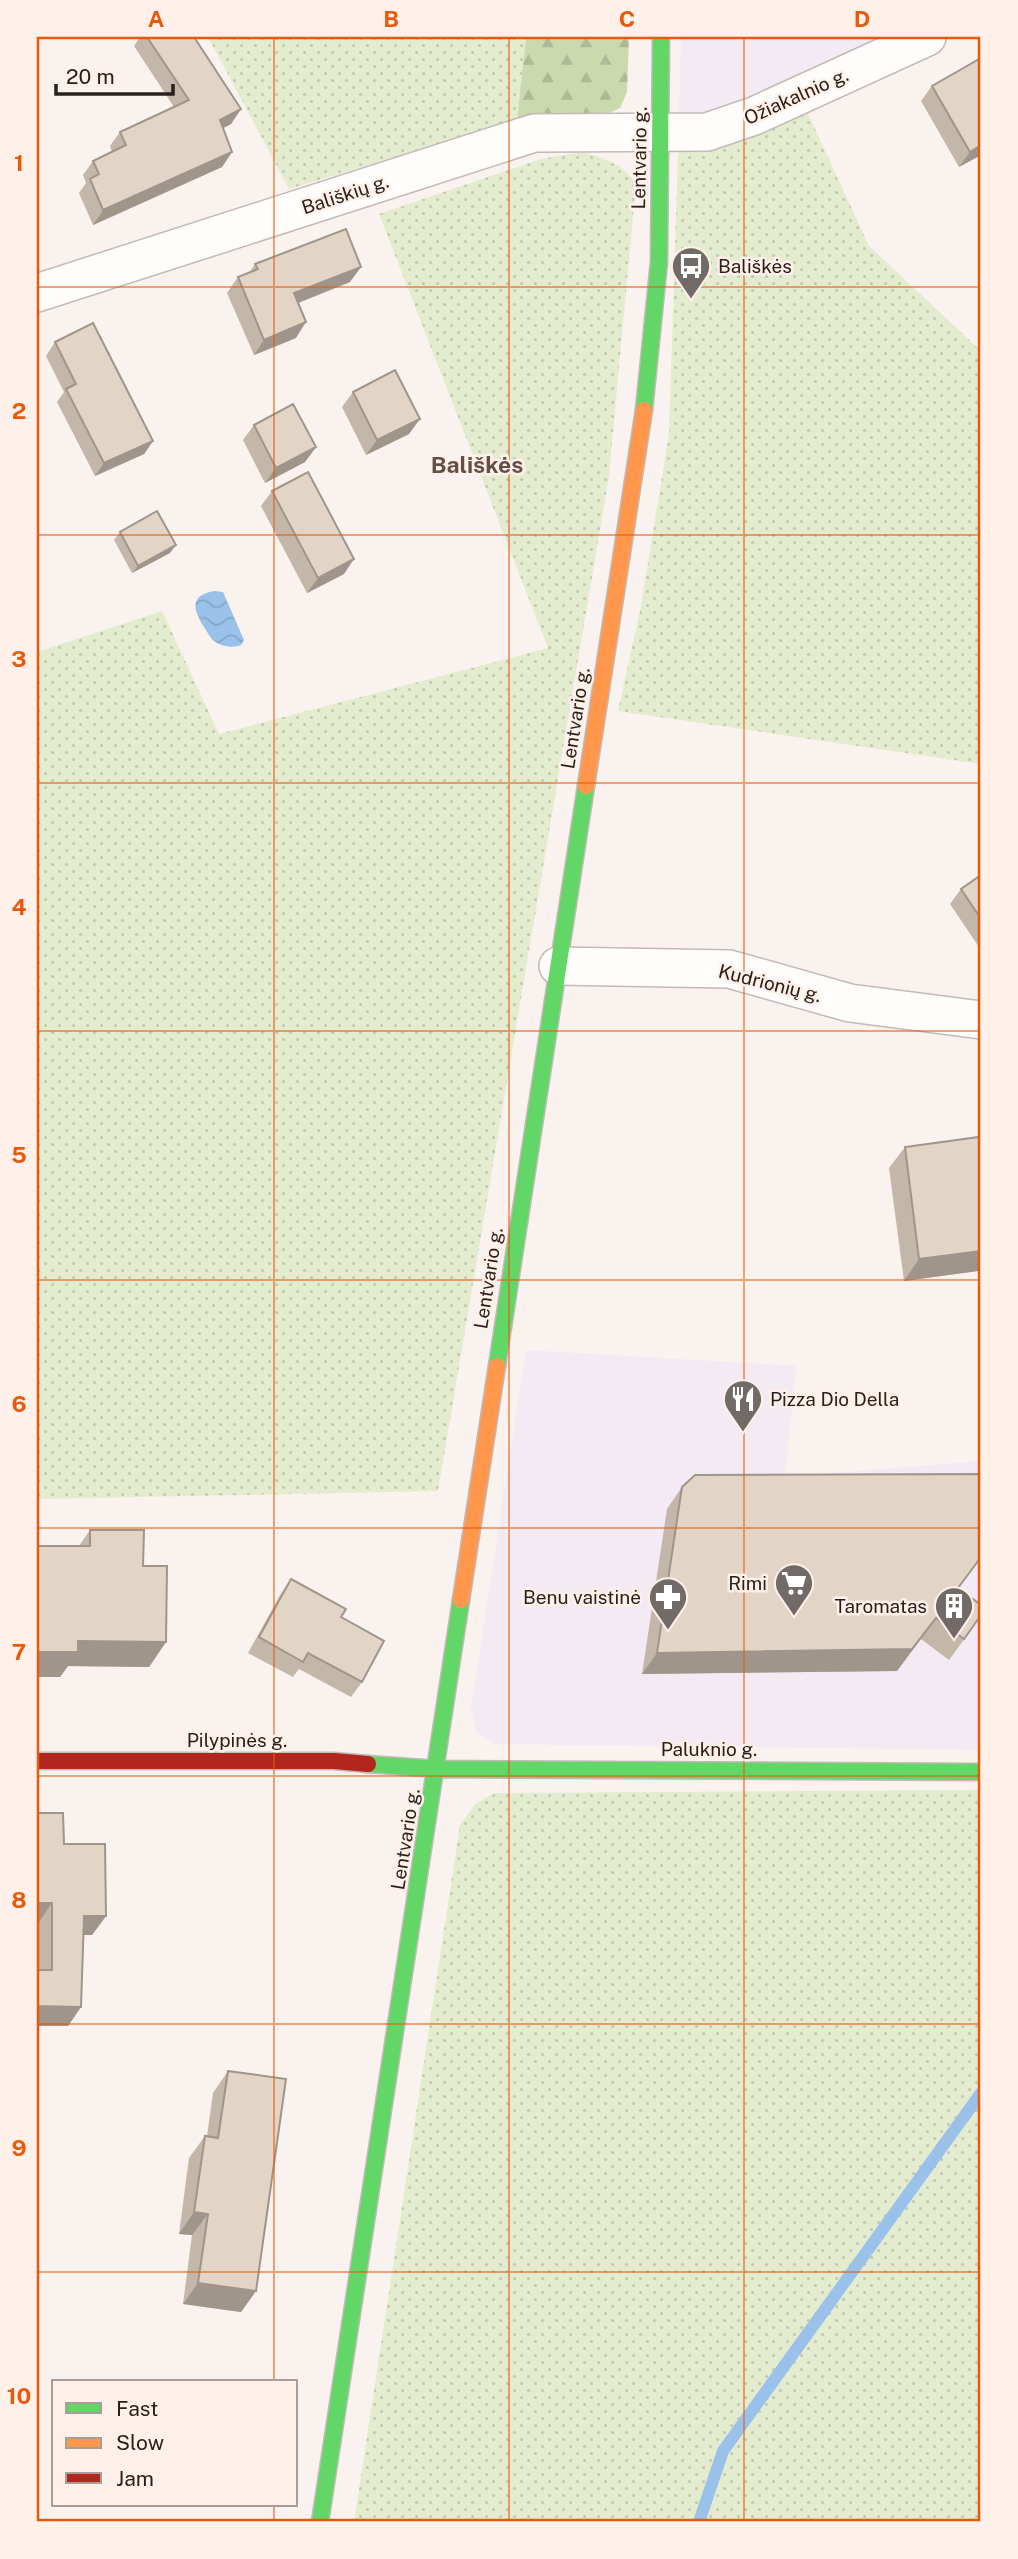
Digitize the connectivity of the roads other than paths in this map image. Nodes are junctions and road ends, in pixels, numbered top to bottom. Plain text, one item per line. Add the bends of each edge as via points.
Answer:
1 (661, 37) edge
2 (927, 37) edge
3 (660, 134) junction
4 (37, 293) edge
5 (558, 966) junction
6 (981, 1020) edge
7 (37, 1761) edge
8 (437, 1769) junction
9 (981, 1772) edge
10 (320, 2522) edge

1 - 3 main road, Lentvario g.
2 - 3 street, Ožiakalnio g. via 754,116 706,132
3 - 4 street, Bališkių g. via 534,133
3 - 5 main road, Lentvario g. via 659,262 643,417
5 - 6 street, Kudrionių g. via 729,969 850,1003
5 - 8 main road, Lentvario g.
7 - 8 main road, Pilypinės g. via 334,1761
8 - 9 main road, Paluknio g.
8 - 10 main road, Lentvario g.

